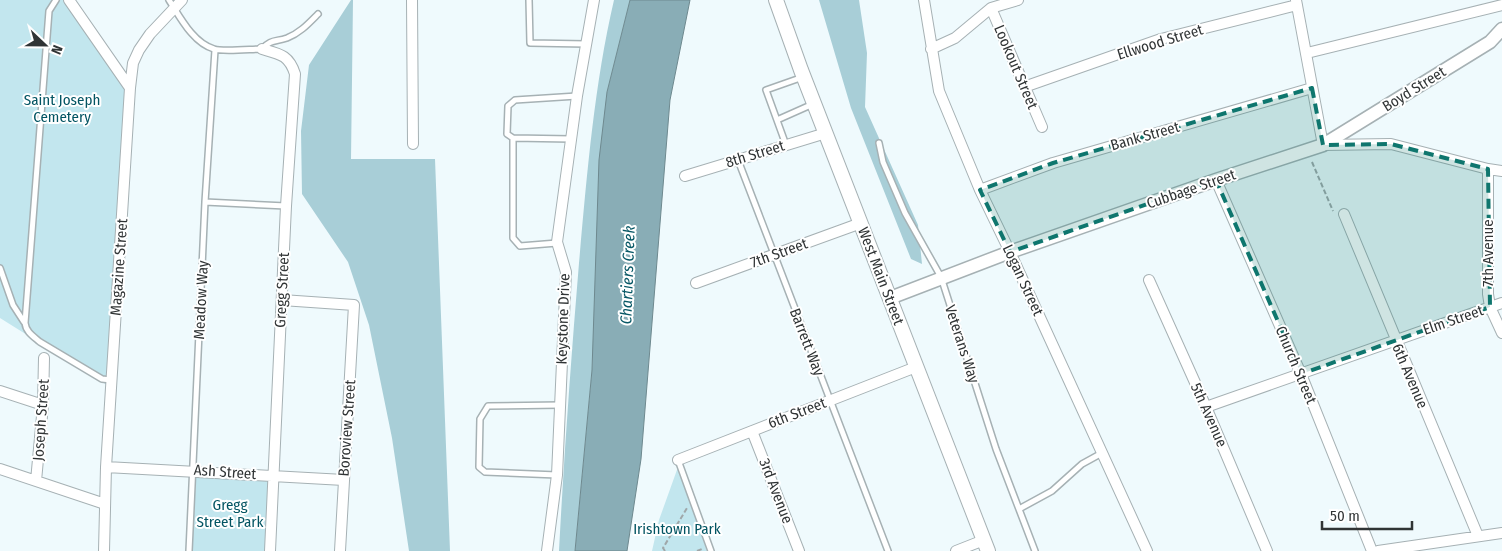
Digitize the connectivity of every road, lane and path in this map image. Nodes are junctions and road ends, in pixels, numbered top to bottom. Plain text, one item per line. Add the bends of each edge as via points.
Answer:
1 (56, 0) edge
2 (69, 0) edge
3 (182, 0) edge
4 (412, 0) edge
5 (529, 0) edge
6 (594, 0) edge
7 (776, 0) edge
8 (924, 0) edge
9 (1018, 0) edge
10 (1297, 3) edge
11 (172, 4) edge
12 (1502, 5) edge
13 (991, 8) junction
14 (318, 14) dead end
15 (1502, 30) edge
16 (586, 44) junction
17 (262, 49) junction
18 (931, 49) junction
19 (215, 50) junction
20 (1307, 53) junction
21 (804, 76) junction
22 (1024, 87) junction
23 (130, 88) junction
24 (1312, 88) junction
25 (577, 96) junction
26 (814, 103) junction
27 (776, 120) junction
28 (1042, 126) dead end
29 (826, 133) junction
30 (513, 138) junction
31 (571, 139) junction
32 (879, 143) dead end
33 (413, 144) dead end
34 (786, 146) junction
35 (1323, 146) junction
36 (1308, 150) junction
37 (738, 160) junction
38 (1488, 169) junction
39 (1502, 171) edge
40 (685, 176) dead end
41 (1216, 180) junction
42 (980, 190) junction
43 (205, 202) junction
44 (286, 206) junction
45 (1344, 214) joint
46 (861, 222) junction
47 (557, 242) junction
48 (1010, 252) junction
49 (774, 255) junction
50 (0, 268) edge
51 (941, 277) junction
52 (1149, 280) dead end
53 (696, 283) dead end
54 (890, 298) junction
55 (282, 300) junction
56 (1502, 303) edge
57 (1490, 307) junction
58 (25, 322) junction
59 (1502, 333) edge
60 (1395, 340) junction
61 (44, 358) dead end
62 (916, 367) junction
63 (1301, 374) junction
64 (111, 380) junction
65 (0, 391) edge
66 (830, 401) junction
67 (43, 405) junction
68 (560, 406) junction
69 (1206, 407) junction
70 (752, 431) junction
71 (1102, 452) junction
72 (678, 460) joint
73 (106, 467) junction
74 (0, 469) edge
75 (193, 470) junction
76 (557, 475) junction
77 (274, 476) junction
78 (344, 480) junction
79 (36, 481) junction
80 (693, 501) junction
81 (105, 504) junction
82 (1019, 509) junction
83 (1502, 533) edge
84 (1478, 536) junction
85 (986, 546) edge
86 (104, 551) edge
87 (188, 551) edge
88 (270, 551) edge
89 (340, 551) edge
90 (546, 551) edge
91 (665, 551) edge
92 (711, 551) edge
93 (799, 551) edge
94 (888, 551) edge
95 (956, 551) edge
96 (1035, 551) edge
97 (1147, 551) edge
98 (1267, 551) edge
99 (1372, 551) edge
100 (1378, 551) edge

1 - 58 lane via 49,11
2 - 23 street
3 - 11 street, Magazine Street
4 - 33 street
5 - 16 lane via 530,43
6 - 16 street, Keystone Drive
7 - 21 main road, West Main Street
8 - 18 street, Logan Street
9 - 13 street
10 - 20 street
10 - 22 street, Ellwood Street via 1161,39
11 - 19 lane via 186,27
11 - 23 street, Magazine Street via 133,62
12 - 20 street
13 - 18 street via 954,38
13 - 22 street, Lookout Street
14 - 17 lane via 301,31 268,42
15 - 35 street, Boyd Street via 1490,42
16 - 25 street, Keystone Drive
17 - 19 lane
17 - 44 street, Gregg Street via 279,53 291,62 295,74
18 - 42 street, Logan Street via 939,90
19 - 43 lane, Meadow Way
20 - 24 street
21 - 26 main road, West Main Street
21 - 27 lane via 766,90
22 - 28 street, Lookout Street
23 - 64 street, Magazine Street
24 - 35 street
24 - 42 street, Bank Street via 1053,163
25 - 30 lane via 515,100 508,106 507,134
25 - 31 street, Keystone Drive
26 - 27 lane
26 - 29 main road, West Main Street
27 - 34 lane
29 - 34 street, 8th Street
29 - 46 main road, West Main Street
30 - 31 lane
30 - 47 lane via 513,238 520,246
31 - 47 street, Keystone Drive
32 - 51 lane, Veterans Way via 883,162 905,213
34 - 37 street, 8th Street
35 - 36 street, Cubbage Street
35 - 38 street, Cubbage Street via 1391,144
36 - 41 street, Cubbage Street
36 - 45 path via 1335,217
37 - 40 street, 8th Street
37 - 49 lane, Barrett Way
38 - 39 street, Cubbage Street
38 - 57 street, 7th Avenue
41 - 48 street, Cubbage Street
41 - 63 street, Church Street
42 - 48 street, Logan Street
43 - 44 lane
43 - 75 lane, Meadow Way
44 - 55 street, Gregg Street
45 - 60 street, 6th Avenue
46 - 49 street, 7th Street
46 - 54 main road, West Main Street
47 - 68 street, Keystone Drive via 566,272
48 - 51 street, Cubbage Street
48 - 71 street, Logan Street
49 - 53 street, 7th Street
49 - 66 lane, Barrett Way
50 - 58 lane via 13,305
51 - 54 street, Cubbage Street
51 - 82 lane, Veterans Way via 996,449
52 - 69 street, 5th Avenue
54 - 62 main road, West Main Street
55 - 77 street, Gregg Street
55 - 78 street, Boroview Street via 354,305
56 - 57 street, Elm Street
57 - 59 street, 7th Avenue
57 - 60 street, Elm Street
58 - 64 lane via 31,335 40,342 102,379
60 - 63 street, Elm Street
60 - 84 street, 6th Avenue
61 - 67 street, Joseph Street
62 - 66 street, 6th Street
62 - 85 main road, West Main Street
63 - 69 street, Elm Street
63 - 99 street, Church Street
64 - 73 street, Magazine Street
65 - 67 street
66 - 70 street, 6th Street
66 - 94 lane, Barrett Way
67 - 79 street, Joseph Street
68 - 76 street, Keystone Drive
68 - 76 lane via 488,406 480,419 479,466 485,472
69 - 98 street, 5th Avenue
70 - 72 street, 6th Street
70 - 93 street, 3rd Avenue
71 - 82 lane via 1082,464 1052,491
71 - 97 street, Logan Street
72 - 80 lane
73 - 75 street, Ash Street
73 - 81 street, Magazine Street
74 - 79 street
75 - 77 street, Ash Street
75 - 87 lane, Meadow Way
76 - 90 street, Keystone Drive
77 - 78 street, Ash Street
77 - 88 street, Gregg Street
78 - 89 street, Boroview Street
79 - 81 street
80 - 91 path via 663,548
80 - 92 lane
81 - 86 street, Magazine Street
82 - 96 lane, Veterans Way
83 - 84 street
84 - 100 street
85 - 95 street

